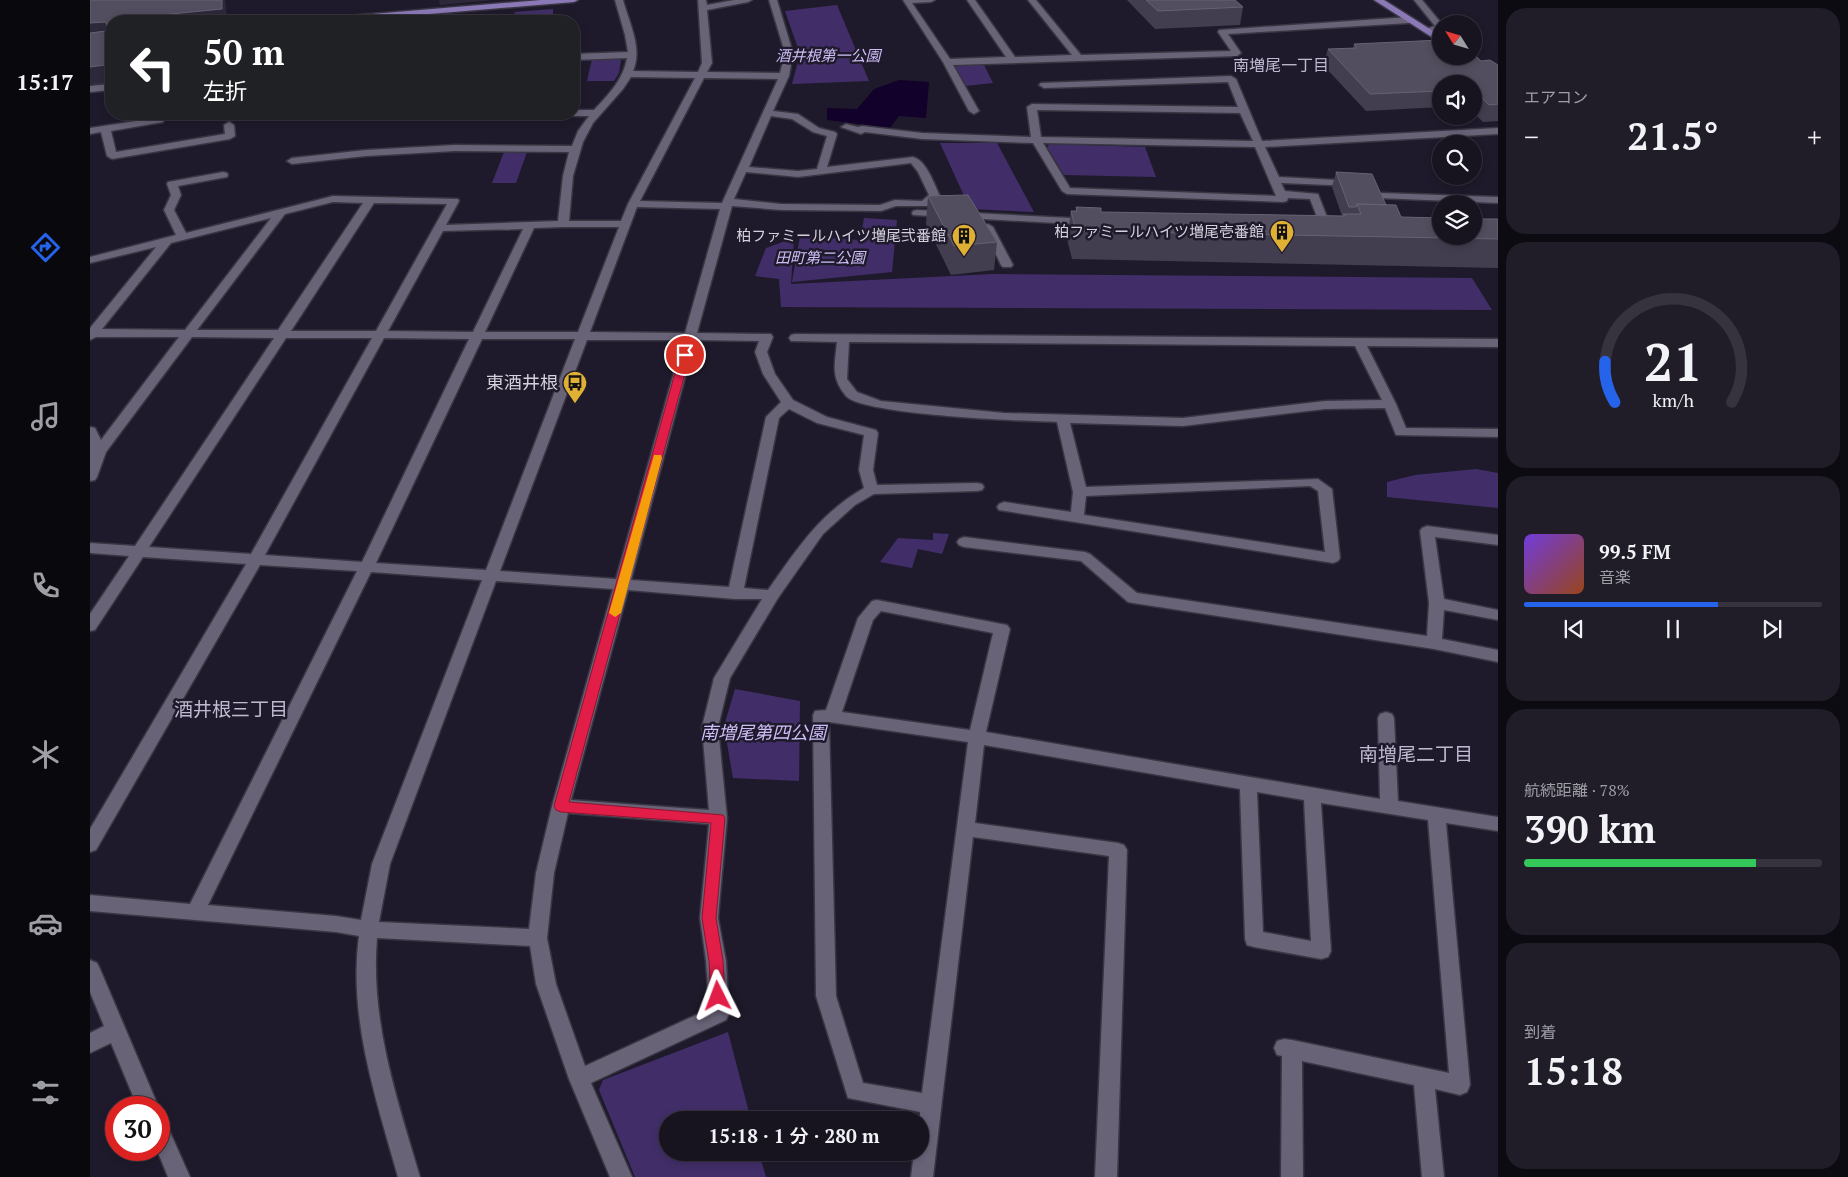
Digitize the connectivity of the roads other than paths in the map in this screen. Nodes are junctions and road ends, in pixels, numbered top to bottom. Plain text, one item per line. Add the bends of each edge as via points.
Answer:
1 (574, 0) edge
2 (619, 0) edge
3 (748, 0) edge
4 (774, 0) edge
5 (931, 0) edge
6 (971, 0) edge
7 (1032, 0) edge
8 (1378, 0) edge
9 (1418, 0) edge
10 (702, 4) edge
11 (382, 15) edge
12 (1409, 20) junction
13 (1428, 31) junction
14 (1432, 34) edge
15 (632, 55) junction
16 (580, 57) edge
17 (1078, 57) junction
18 (1012, 60) junction
19 (947, 62) junction
20 (629, 74) junction
21 (701, 75) junction
22 (784, 76) junction
23 (1044, 85) dead end
24 (105, 88) edge
25 (90, 90) edge
26 (1244, 110) junction
27 (974, 111) dead end
28 (580, 113) edge
29 (598, 113) junction
30 (767, 113) junction
31 (160, 120) edge
32 (229, 125) dead end
33 (846, 127) dead end
34 (105, 128) junction
35 (90, 131) edge
36 (1498, 131) edge
37 (1036, 140) junction
38 (1259, 144) junction
39 (577, 149) junction
40 (292, 161) dead end
41 (742, 169) junction
42 (822, 171) junction
43 (223, 175) dead end
44 (1275, 180) junction
45 (1367, 183) edge
46 (1281, 194) junction
47 (1382, 196) edge
48 (372, 200) junction
49 (1498, 200) edge
50 (633, 204) junction
51 (727, 204) junction
52 (281, 212) junction
53 (917, 213) dead end
54 (983, 216) junction
55 (1322, 217) edge
56 (1102, 222) edge
57 (563, 224) junction
58 (625, 224) junction
59 (530, 225) junction
60 (1313, 226) edge
61 (1333, 227) edge
62 (440, 228) junction
63 (184, 237) junction
64 (166, 242) junction
65 (90, 260) edge
66 (1007, 265) dead end
67 (190, 333) junction
68 (284, 334) junction
69 (91, 335) edge
70 (379, 335) junction
71 (477, 336) junction
72 (584, 336) junction
73 (690, 336) junction
74 (795, 338) dead end
75 (843, 338) junction
76 (1359, 342) junction
77 (1498, 343) edge
78 (788, 404) junction
79 (1390, 404) junction
80 (1062, 418) junction
81 (90, 431) edge
82 (1498, 433) edge
83 (94, 452) edge
84 (90, 477) edge
85 (977, 487) dead end
86 (871, 490) junction
87 (1080, 492) junction
88 (1004, 507) dead end
89 (1077, 518) junction
90 (1498, 540) edge
91 (964, 542) dead end
92 (90, 548) edge
93 (140, 552) junction
94 (256, 559) junction
95 (367, 566) junction
96 (490, 576) junction
97 (622, 586) junction
98 (735, 594) junction
99 (772, 595) junction
100 (1437, 603) junction
101 (1498, 615) edge
102 (90, 626) edge
103 (1434, 643) junction
104 (1498, 656) edge
105 (832, 716) junction
106 (1386, 718) dead end
107 (977, 737) junction
108 (1248, 784) junction
109 (1312, 795) junction
110 (561, 806) junction
111 (1389, 806) junction
112 (1436, 814) junction
113 (718, 818) junction
114 (1498, 824) edge
115 (966, 829) junction
116 (90, 845) edge
117 (90, 903) edge
118 (196, 912) junction
119 (370, 930) junction
120 (538, 938) junction
121 (90, 970) edge
122 (115, 1030) junction
123 (90, 1044) edge
124 (1424, 1078) junction
125 (579, 1079) junction
126 (144, 1096) edge
127 (931, 1104) junction
128 (170, 1156) edge
129 (179, 1177) edge
130 (409, 1177) edge
131 (621, 1177) edge
132 (922, 1177) edge
133 (1106, 1177) edge
134 (1292, 1177) edge
135 (1432, 1177) edge

1 - 11 main road
2 - 15 street via 630,32
3 - 10 street
4 - 22 street via 789,53
5 - 19 street via 906,1
6 - 18 street
7 - 17 street
8 - 12 main road
9 - 13 street via 1440,27
10 - 21 street via 707,63
12 - 13 main road
12 - 17 street via 1222,32 1237,53
13 - 14 main road
15 - 16 street
15 - 20 street
17 - 18 street
18 - 19 street
19 - 27 street
20 - 21 street
20 - 29 street
21 - 22 street
21 - 50 street
22 - 30 street
23 - 26 street via 1231,79
24 - 25 street
26 - 37 street via 1032,107
26 - 38 street
28 - 29 street
29 - 39 street via 584,130
30 - 41 street
30 - 42 street via 795,116 816,130 832,134
31 - 34 street
32 - 34 street via 230,136 112,156
33 - 37 street via 922,136
34 - 35 street
36 - 38 street
37 - 38 street
37 - 46 street via 1067,191 1283,199
38 - 44 street
39 - 40 street via 455,148
39 - 57 street via 566,183
41 - 42 street via 798,174
41 - 51 street
42 - 51 street via 913,160 923,171 935,196 924,204 896,203 881,208
43 - 63 street via 172,184 176,195 169,210
44 - 45 street
44 - 46 street
46 - 55 street via 1314,196
47 - 49 street
48 - 52 street via 333,199
48 - 62 street via 454,201
48 - 68 street
50 - 51 street
50 - 58 street
51 - 73 street
52 - 63 street
52 - 67 street
53 - 54 street
54 - 56 street via 1020,223
54 - 66 street
57 - 58 street
57 - 59 street
58 - 72 street
59 - 62 street
59 - 71 street
60 - 61 street
62 - 70 street
63 - 64 street
64 - 65 street
64 - 69 street
67 - 68 street
67 - 69 street
67 - 83 street
68 - 70 street
68 - 93 street
70 - 71 street
70 - 94 street
71 - 72 street
71 - 95 street
72 - 73 street
72 - 96 street
73 - 78 street via 767,337 760,352
73 - 97 street
74 - 75 street
75 - 76 street
75 - 80 street via 841,379 852,395 870,402 1004,417
76 - 77 street
76 - 79 street
78 - 86 street via 822,420 871,433 866,470
78 - 98 street via 773,417
79 - 80 street via 1325,405 1183,422
79 - 82 street via 1401,432
80 - 87 street
81 - 83 street
83 - 84 street
85 - 86 street
86 - 99 street via 850,502 818,531
87 - 89 street
87 - 89 street via 1313,482 1325,489 1333,558
88 - 89 street
90 - 100 street via 1427,531
91 - 103 street via 1085,557 1133,598
92 - 93 street
93 - 94 street
93 - 102 street
94 - 95 street
94 - 116 street
95 - 96 street
95 - 118 street
96 - 97 street
96 - 119 street via 382,864
97 - 98 street
97 - 110 street
98 - 99 street
99 - 113 street via 722,678 710,727
100 - 101 street
100 - 103 street
103 - 104 street
105 - 107 street
105 - 107 street via 866,618 877,605 1002,629
105 - 127 street via 821,715 826,996 855,1091
106 - 111 street
107 - 108 street
107 - 115 street
108 - 109 street
108 - 109 street via 1254,939 1321,951
109 - 111 street
110 - 113 street
110 - 120 street via 545,873
111 - 112 street
112 - 114 street
112 - 124 street via 1460,1085
113 - 125 street via 709,918 716,961 719,1014
115 - 127 street
115 - 133 street via 1118,850
117 - 118 street
118 - 119 street
119 - 120 street
119 - 130 street via 366,982 370,1029
120 - 125 street via 546,984
121 - 122 street
122 - 123 street
122 - 126 street
124 - 134 street via 1288,1048
124 - 135 street
125 - 131 street
127 - 132 street
128 - 129 street

